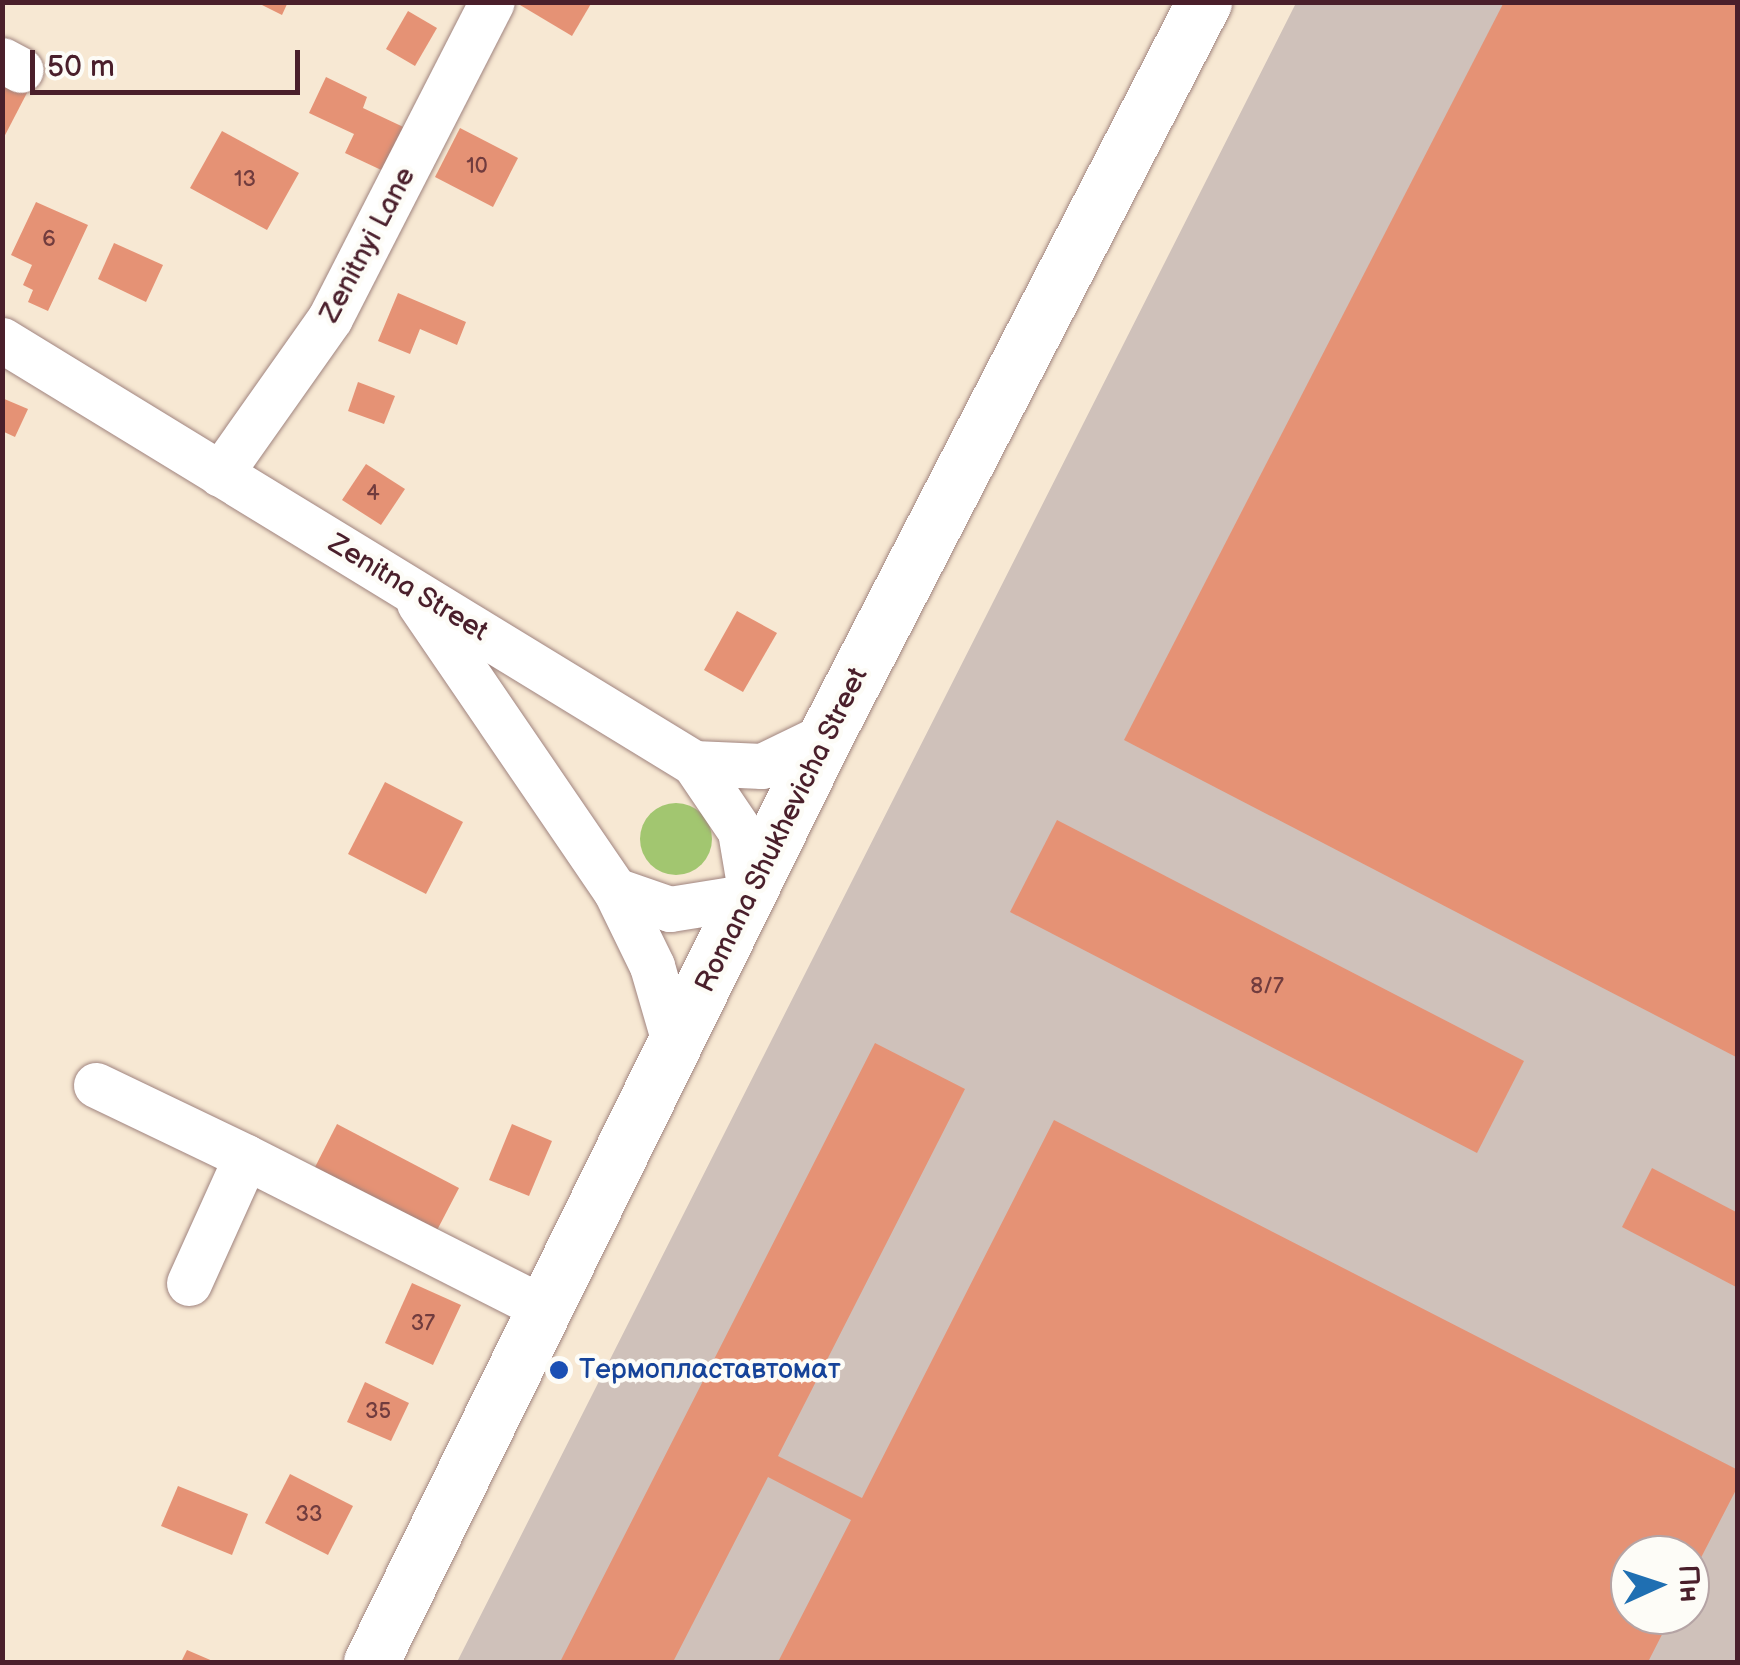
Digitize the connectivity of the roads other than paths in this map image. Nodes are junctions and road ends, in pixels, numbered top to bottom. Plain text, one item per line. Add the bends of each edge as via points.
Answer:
1 (492, 2) edge
2 (1204, 2) edge
3 (2, 340) edge
4 (220, 474) junction
5 (409, 589) junction
6 (826, 736) junction
7 (694, 763) junction
8 (615, 890) junction
9 (751, 896) junction
10 (675, 1045) junction
11 (96, 1085) dead end
12 (246, 1157) junction
13 (188, 1283) dead end
14 (546, 1310) junction
15 (371, 1662) edge

1 - 4 street, Zenitnyi Lane via 330,318
2 - 6 main road, Romana Shukhevicha Street
3 - 4 street, Zenitna Street
4 - 5 street, Zenitna Street
5 - 7 street, Zenitna Street
5 - 8 street
6 - 7 street, Zenitna Street via 762,766
6 - 9 main road, Romana Shukhevicha Street
7 - 9 street via 740,831
8 - 9 street via 670,909
8 - 10 street via 652,966
9 - 10 main road, Romana Shukhevicha Street
10 - 14 main road, Romana Shukhevicha Street
11 - 12 street
12 - 13 street
12 - 14 street
14 - 15 main road, Romana Shukhevicha Street

